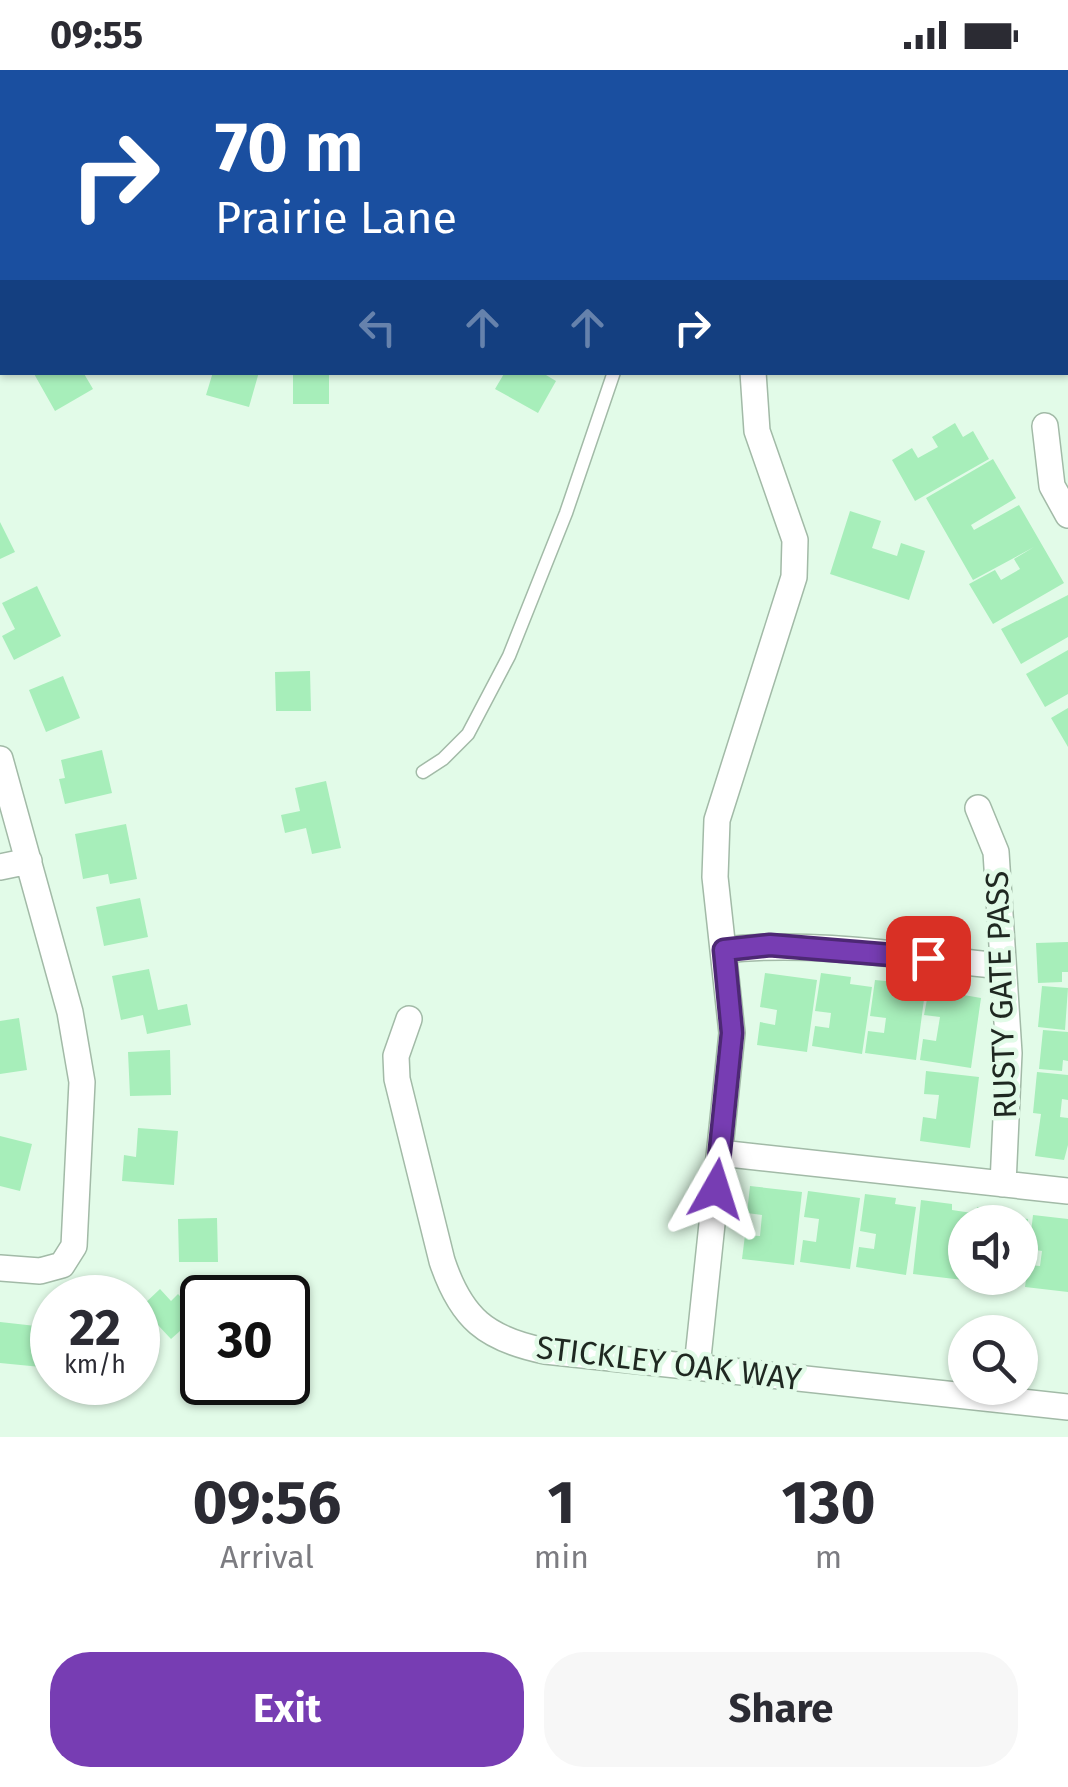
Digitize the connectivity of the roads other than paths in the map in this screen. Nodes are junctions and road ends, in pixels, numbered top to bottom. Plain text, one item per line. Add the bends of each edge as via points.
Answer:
1 (613, 375) edge
2 (753, 375) edge
3 (1046, 426) dead end
4 (1068, 515) edge
5 (0, 759) edge
6 (423, 772) dead end
7 (978, 808) dead end
8 (29, 860) junction
9 (0, 867) edge
10 (724, 950) junction
11 (1002, 966) junction
12 (409, 1019) dead end
13 (720, 1153) junction
14 (1003, 1184) junction
15 (1068, 1191) edge
16 (0, 1268) edge
17 (697, 1367) junction
18 (1068, 1407) edge

1 - 6 lane via 509,656 468,734
2 - 10 street via 757,431 796,540 794,578 718,820 715,877
3 - 4 street via 1052,486
5 - 8 street
7 - 11 street, RUSTY GATE PASS via 996,852
8 - 9 street
8 - 16 street via 82,1082 74,1246 62,1265
10 - 11 street via 817,947
10 - 13 street via 732,1033
11 - 14 street, RUSTY GATE PASS via 1009,1053
12 - 17 street, STICKLEY OAK WAY via 396,1056 397,1079 442,1261 466,1312 514,1344
13 - 14 street
13 - 17 street
14 - 15 street
17 - 18 street, STICKLEY OAK WAY

